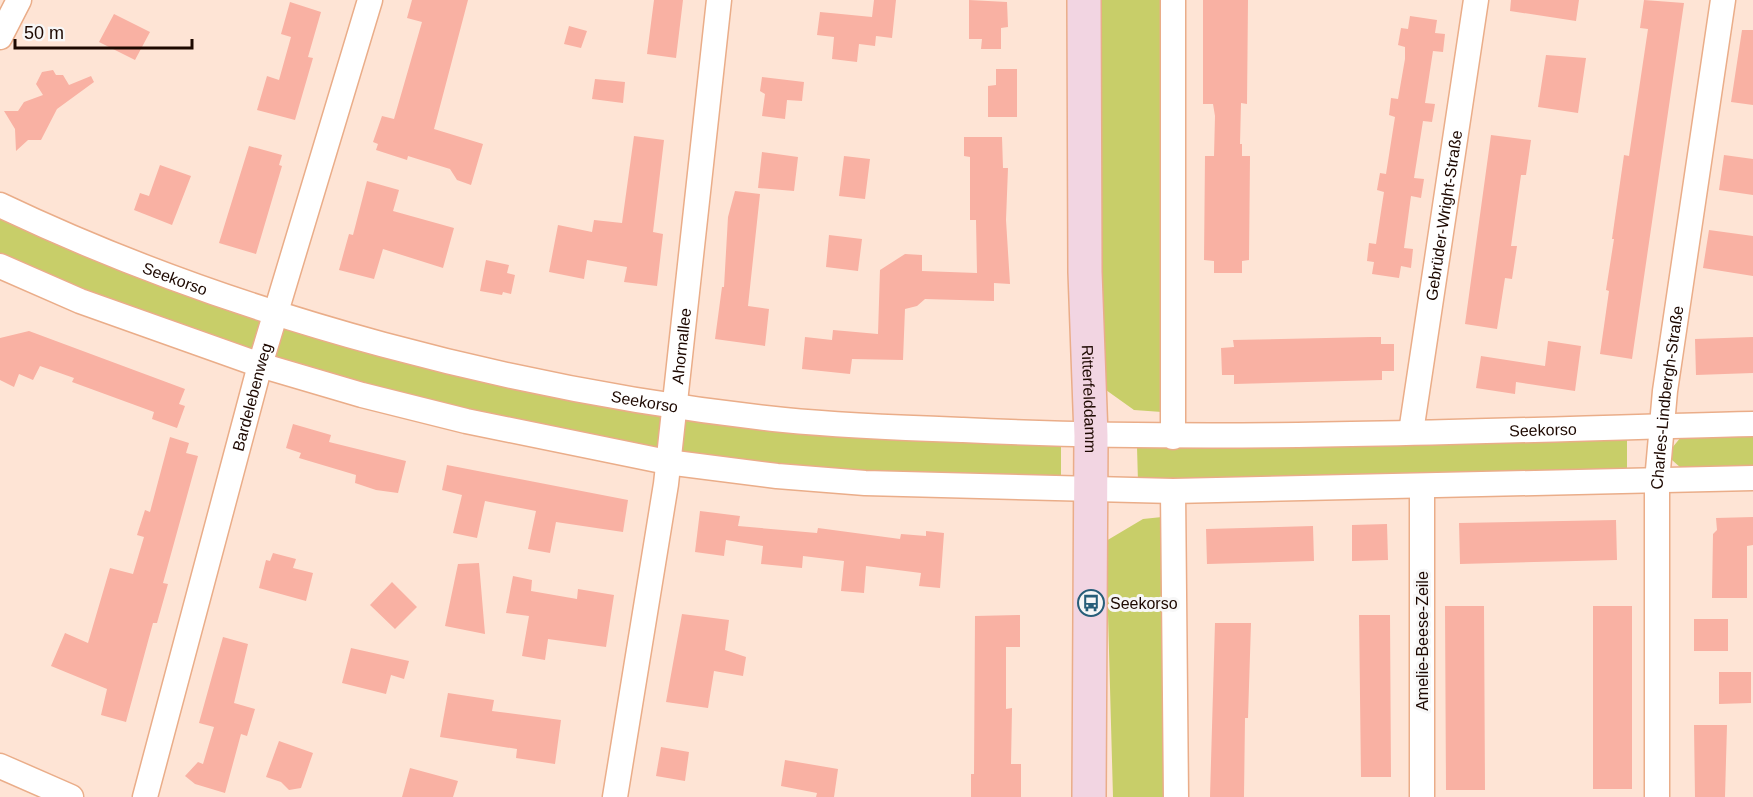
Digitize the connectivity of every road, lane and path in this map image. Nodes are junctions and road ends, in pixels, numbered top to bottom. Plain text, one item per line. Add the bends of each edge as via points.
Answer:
1 (19, 0) edge
2 (370, 0) edge
3 (719, 0) edge
4 (1084, 0) edge
5 (1173, 0) edge
6 (1476, 0) edge
7 (1723, 0) edge
8 (0, 38) edge
9 (0, 205) edge
10 (0, 266) edge
11 (276, 312) junction
12 (260, 365) junction
13 (674, 406) junction
14 (1753, 424) edge
15 (1662, 426) junction
16 (1411, 432) junction
17 (1091, 436) junction
18 (1173, 437) junction
19 (667, 462) junction
20 (1753, 478) edge
21 (1657, 481) junction
22 (1422, 486) junction
23 (1091, 490) junction
24 (1173, 491) junction
25 (0, 766) edge
26 (71, 797) edge
27 (145, 797) edge
28 (615, 797) edge
29 (1089, 797) edge
30 (1176, 797) edge
31 (1422, 797) edge
32 (1657, 797) edge

1 - 8 street
2 - 11 street, Bardelebenweg
3 - 13 street, Ahornallee
4 - 17 main road, Ritterfelddamm via 1085,272
5 - 18 street
6 - 16 street, Gebrüder-Wright-Straße
7 - 15 street, Charles-Lindbergh-Straße
9 - 11 street, Seekorso via 113,254
10 - 12 street via 80,301
11 - 12 street, Bardelebenweg
11 - 13 street, Seekorso via 477,367
12 - 19 street via 466,421
12 - 27 street, Bardelebenweg
13 - 17 street, Seekorso via 862,426
13 - 19 street, Ahornallee
14 - 15 street, Seekorso
15 - 16 street, Seekorso
15 - 21 street, Charles-Lindbergh-Straße
16 - 18 street, Seekorso
17 - 18 street, Seekorso
17 - 23 main road, Ritterfelddamm
19 - 23 street via 865,483
19 - 28 street, Ahornallee
20 - 21 street
21 - 22 street
21 - 32 street, Charles-Lindbergh-Straße
22 - 24 street
22 - 31 street, Amelie-Beese-Zeile
23 - 24 street
23 - 29 main road, Ritterfelddamm
24 - 30 street
25 - 26 street

